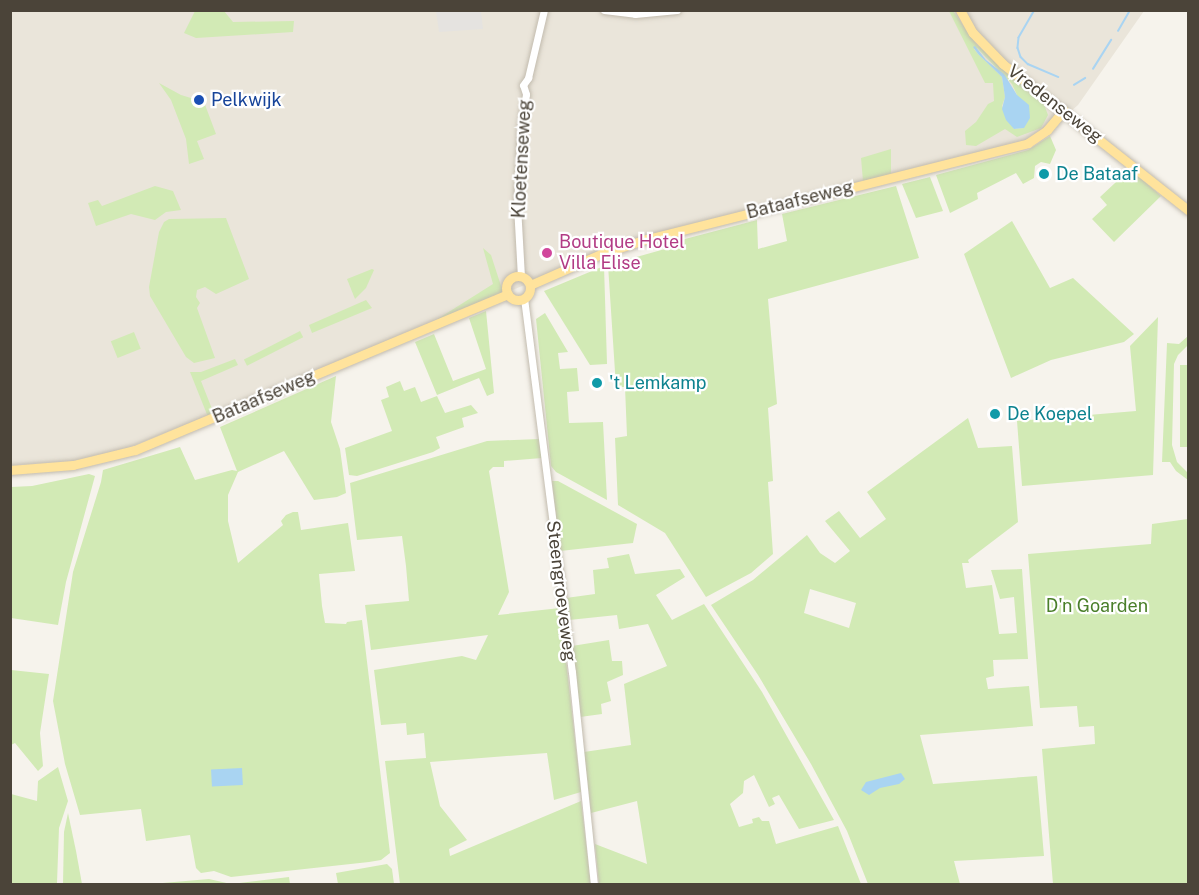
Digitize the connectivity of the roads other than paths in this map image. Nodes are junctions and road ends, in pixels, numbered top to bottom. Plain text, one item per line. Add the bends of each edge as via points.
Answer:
1 (544, 10) edge
2 (604, 10) edge
3 (677, 10) edge
4 (960, 10) edge
5 (1064, 110) junction
6 (1188, 210) edge
7 (521, 277) junction
8 (530, 285) junction
9 (508, 294) junction
10 (524, 298) junction
11 (10, 470) edge
12 (594, 885) edge

1 - 7 street, Kloetenseweg via 523,85 526,93 517,205
2 - 3 street via 635,14
4 - 5 main road, Vredenseweg via 988,51
5 - 6 main road, Vredenseweg
5 - 8 main road, Bataafseweg via 1047,130 1028,143 647,239 608,251
7 - 8 main road
7 - 9 main road via 509,281
8 - 10 main road
9 - 10 main road via 517,300
9 - 11 main road, Bataafseweg via 135,450 73,465
10 - 12 street, Steengroeveweg via 572,672

